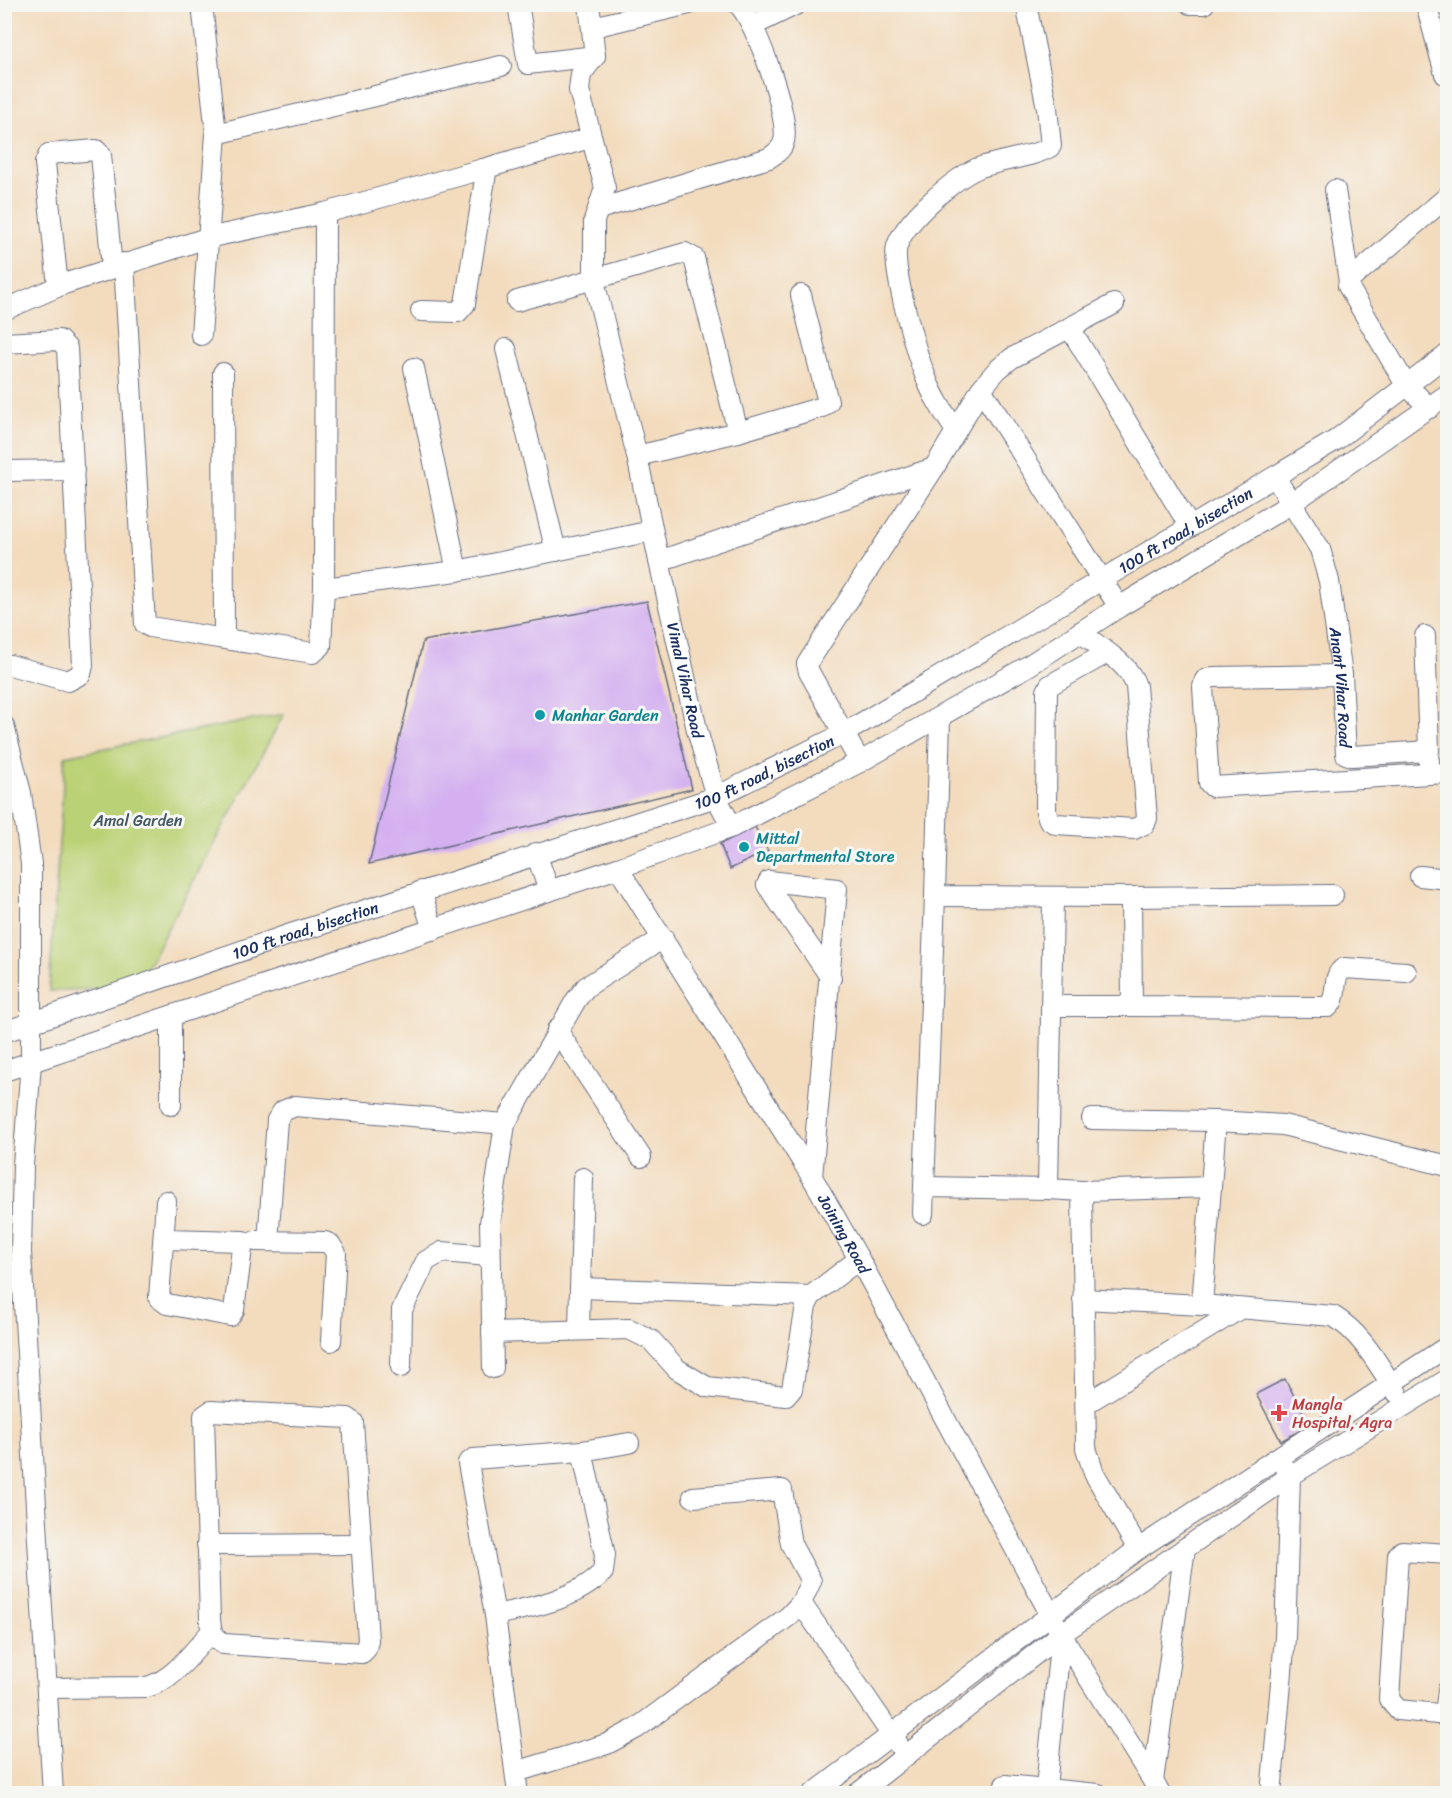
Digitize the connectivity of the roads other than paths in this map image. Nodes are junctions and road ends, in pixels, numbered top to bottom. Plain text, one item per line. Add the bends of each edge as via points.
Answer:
1 (202, 4) edge
2 (518, 4) edge
3 (589, 4) edge
4 (689, 4) edge
5 (738, 4) edge
6 (797, 4) edge
7 (1026, 4) edge
8 (1190, 4) edge
9 (1204, 4) edge
10 (1426, 4) edge
11 (754, 25) junction
12 (593, 27) junction
13 (595, 56) junction
14 (501, 66) dead end
15 (1447, 75) edge
16 (216, 134) junction
17 (590, 138) junction
18 (483, 169) junction
19 (1335, 190) dead end
20 (1448, 196) edge
21 (599, 209) junction
22 (325, 213) junction
23 (207, 238) junction
24 (118, 265) junction
25 (594, 281) junction
26 (1349, 282) junction
27 (58, 286) junction
28 (801, 295) dead end
29 (517, 301) dead end
30 (1114, 304) dead end
31 (4, 310) edge
32 (421, 311) dead end
33 (1070, 328) junction
34 (201, 335) dead end
35 (4, 344) edge
36 (506, 349) dead end
37 (1448, 354) edge
38 (414, 368) dead end
39 (223, 372) dead end
40 (1406, 385) junction
41 (981, 389) junction
42 (1448, 394) edge
43 (1430, 408) junction
44 (956, 431) junction
45 (738, 432) junction
46 (637, 456) junction
47 (934, 468) junction
48 (74, 470) junction
49 (4, 471) edge
50 (1275, 477) junction
51 (1292, 503) junction
52 (1190, 527) junction
53 (652, 531) junction
54 (556, 551) junction
55 (659, 561) junction
56 (457, 571) junction
57 (1102, 579) junction
58 (324, 588) junction
59 (1119, 607) junction
60 (1080, 632) junction
61 (1425, 636) dead end
62 (224, 638) junction
63 (1107, 653) junction
64 (10, 665) dead end
65 (1342, 675) junction
66 (940, 719) junction
67 (4, 726) edge
68 (843, 734) junction
69 (7, 745) edge
70 (1429, 752) junction
71 (860, 762) junction
72 (1438, 774) edge
73 (716, 797) junction
74 (732, 827) junction
75 (536, 853) junction
76 (618, 868) junction
77 (1420, 876) dead end
78 (1448, 879) edge
79 (421, 891) junction
80 (549, 891) junction
81 (935, 896) junction
82 (1333, 896) dead end
83 (1131, 897) junction
84 (1053, 898) junction
85 (433, 930) junction
86 (663, 938) junction
87 (1406, 972) dead end
88 (831, 978) junction
89 (1053, 1006) junction
90 (1132, 1006) junction
91 (171, 1016) junction
92 (30, 1024) junction
93 (557, 1030) junction
94 (4, 1032) edge
95 (32, 1063) junction
96 (4, 1071) edge
97 (171, 1105) dead end
98 (1092, 1119) dead end
99 (1216, 1121) junction
100 (506, 1124) junction
101 (640, 1157) dead end
102 (1448, 1166) edge
103 (812, 1177) junction
104 (583, 1178) dead end
105 (924, 1187) junction
106 (1210, 1188) junction
107 (1048, 1189) junction
108 (1082, 1191) junction
109 (166, 1201) dead end
110 (923, 1214) dead end
111 (165, 1239) junction
112 (243, 1241) junction
113 (268, 1241) junction
114 (489, 1256) junction
115 (859, 1259) junction
116 (580, 1288) junction
117 (811, 1296) junction
118 (1083, 1299) junction
119 (1202, 1305) junction
120 (1238, 1310) junction
121 (579, 1330) junction
122 (492, 1332) junction
123 (332, 1341) dead end
124 (1448, 1346) edge
125 (401, 1366) dead end
126 (493, 1368) dead end
127 (1448, 1379) edge
128 (1390, 1383) junction
129 (1087, 1403) junction
130 (1405, 1405) junction
131 (629, 1443) dead end
132 (582, 1451) junction
133 (1281, 1455) junction
134 (1290, 1476) junction
135 (693, 1497) dead end
136 (360, 1544) junction
137 (207, 1545) junction
138 (1185, 1548) junction
139 (1138, 1549) junction
140 (1448, 1554) edge
141 (801, 1603) junction
142 (1050, 1613) junction
143 (495, 1615) junction
144 (211, 1632) junction
145 (1061, 1634) junction
146 (48, 1688) junction
147 (1448, 1690) edge
148 (1446, 1715) edge
149 (891, 1734) junction
150 (906, 1756) junction
151 (516, 1772) junction
152 (1005, 1785) dead end
153 (1157, 1787) edge
154 (1046, 1788) junction
155 (54, 1794) edge
156 (518, 1794) edge
157 (813, 1794) edge
158 (858, 1794) edge
159 (1098, 1794) edge
160 (1270, 1794) edge

1 - 16 street
2 - 13 street via 528,64
3 - 12 street
4 - 12 street
5 - 11 street
6 - 11 street
7 - 44 street via 1051,146 1043,153 991,164 959,179 902,235 896,248 897,274 925,376
8 - 9 street
10 - 15 street
11 - 21 street via 784,124 784,141 779,151 769,158
12 - 13 street
13 - 17 street, Vimal Vihar Road via 581,74 579,90
14 - 16 street
16 - 23 street
17 - 18 street
17 - 21 street, Vimal Vihar Road via 603,171 605,188
18 - 22 street
18 - 32 street via 486,173 465,304 458,312
19 - 26 street
20 - 26 street
21 - 25 street, Vimal Vihar Road via 594,221
22 - 23 street
22 - 58 street
23 - 24 street
23 - 34 street
24 - 27 street
24 - 27 street via 101,155 96,150 49,154 45,163
24 - 62 street via 143,617 150,627
25 - 29 street
25 - 45 street via 691,254
25 - 46 street, Vimal Vihar Road
26 - 40 street via 1349,289
27 - 31 street
28 - 45 street via 828,402
30 - 33 street
33 - 41 street via 1012,358
33 - 52 street
35 - 48 street via 59,340 65,344
36 - 54 street
37 - 40 street, 100 ft road, bisection
38 - 56 street
39 - 62 street
40 - 43 street
40 - 50 street, 100 ft road, bisection via 1336,440
41 - 44 street
41 - 57 street
42 - 43 street, 100 ft road, bisection
43 - 51 street, 100 ft road, bisection
44 - 47 street
45 - 46 street
46 - 53 street, Vimal Vihar Road
47 - 55 street
47 - 68 street via 807,664
48 - 49 street
48 - 64 street via 81,675 68,681
50 - 51 street, Anant Vihar Road
50 - 52 street, 100 ft road, bisection
51 - 59 street, 100 ft road, bisection
51 - 65 street, Anant Vihar Road via 1320,549 1329,581
52 - 57 street, 100 ft road, bisection
53 - 54 street
53 - 55 street, Vimal Vihar Road
54 - 56 street
55 - 73 street, Vimal Vihar Road
56 - 58 street
57 - 59 street
57 - 68 street, 100 ft road, bisection
58 - 62 street via 318,651
59 - 60 street, 100 ft road, bisection
60 - 63 street
60 - 66 street, 100 ft road, bisection
61 - 70 street
63 - 63 street via 1127,668 1136,686 1147,818 1134,829 1056,824 1046,812 1047,691 1050,685
65 - 70 street, Anant Vihar Road via 1346,754
65 - 72 street via 1205,680 1209,783 1213,787
66 - 71 street, 100 ft road, bisection
66 - 81 street
67 - 69 street
68 - 71 street
68 - 73 street, 100 ft road, bisection
69 - 92 street via 21,793 31,864
70 - 72 street
71 - 74 street, 100 ft road, bisection
73 - 74 street, Vimal Vihar Road
73 - 75 street, 100 ft road, bisection
74 - 76 street, 100 ft road, bisection
75 - 79 street, 100 ft road, bisection
75 - 80 street
76 - 80 street, 100 ft road, bisection
76 - 86 street, Joining Road
77 - 78 street
79 - 85 street
79 - 92 street, 100 ft road, bisection
80 - 85 street, 100 ft road, bisection
81 - 84 street
81 - 105 street
82 - 83 street
83 - 84 street
83 - 90 street
84 - 89 street
85 - 91 street, 100 ft road, bisection
86 - 93 street via 586,987
86 - 103 street, Joining Road
87 - 90 street via 1344,968 1336,975 1333,1000 1328,1007
88 - 88 street via 767,885 769,881 837,887
88 - 103 street
89 - 90 street
89 - 107 street
91 - 95 street, 100 ft road, bisection
91 - 97 street
92 - 94 street, 100 ft road, bisection
92 - 95 street
93 - 100 street
93 - 101 street
95 - 96 street, 100 ft road, bisection
95 - 146 street via 23,1165 21,1252
98 - 99 street
99 - 102 street via 1283,1125
99 - 106 street
100 - 113 street via 295,1106 283,1111 278,1120
100 - 114 street via 490,1223
103 - 115 street, Joining Road
104 - 116 street
105 - 107 street
105 - 110 street
106 - 108 street
106 - 119 street
107 - 108 street
108 - 118 street
109 - 111 street
111 - 112 street
111 - 112 street via 159,1298 167,1304 228,1317 234,1311
112 - 113 street
113 - 123 street via 325,1242 334,1247
114 - 122 street
114 - 125 street via 442,1252 426,1261 402,1310
115 - 117 street
115 - 142 street, Joining Road
116 - 117 street
116 - 121 street
117 - 121 street via 802,1318 792,1389 780,1397 707,1387 677,1369 639,1332
118 - 119 street
118 - 129 street
119 - 120 street
120 - 128 street via 1333,1316 1359,1337
120 - 129 street
121 - 122 street
122 - 126 street
124 - 128 street
127 - 130 street
128 - 130 street
128 - 133 street
129 - 139 street via 1084,1433 1089,1460
130 - 134 street
131 - 132 street
132 - 143 street via 605,1555 603,1572 583,1588 550,1602
132 - 143 street via 473,1459 468,1463
133 - 134 street
133 - 139 street
134 - 138 street
134 - 160 street via 1285,1638
135 - 141 street via 782,1490 791,1544 811,1581
136 - 137 street
136 - 137 street via 351,1420 211,1411 204,1416
136 - 144 street via 368,1640 362,1653 223,1644
137 - 144 street
138 - 145 street
138 - 153 street
139 - 142 street
140 - 148 street via 1409,1550 1398,1555 1389,1699 1398,1710
141 - 149 street
141 - 151 street via 780,1623 638,1728 607,1744
142 - 145 street, Joining Road
142 - 149 street
143 - 151 street
144 - 146 street via 160,1683
145 - 150 street
145 - 153 street, Joining Road
145 - 154 street
146 - 155 street
147 - 148 street
149 - 150 street
149 - 157 street
150 - 158 street
151 - 156 street
152 - 154 street
154 - 159 street

